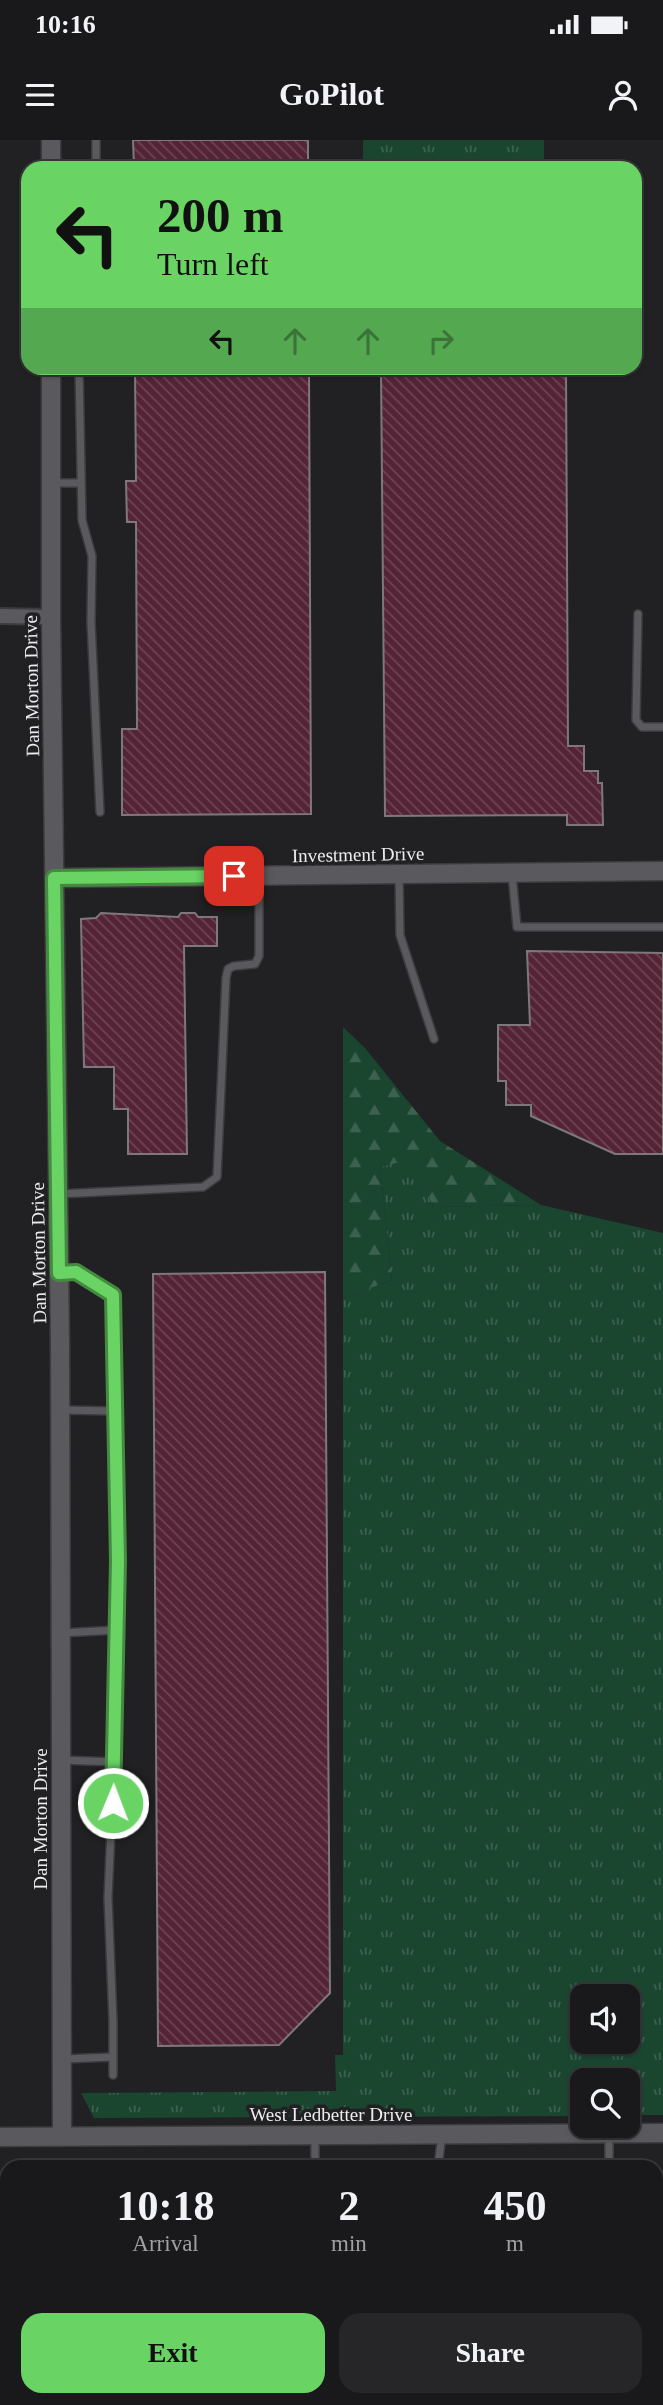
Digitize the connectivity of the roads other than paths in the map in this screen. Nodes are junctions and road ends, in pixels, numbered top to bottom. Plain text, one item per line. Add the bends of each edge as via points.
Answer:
1 (51, 140) edge
2 (96, 140) edge
3 (51, 161) edge
4 (96, 161) edge
5 (51, 375) edge
6 (79, 375) edge
7 (51, 483) junction
8 (81, 483) junction
9 (638, 614) dead end
10 (0, 616) edge
11 (51, 617) junction
12 (663, 727) edge
13 (100, 812) dead end
14 (663, 871) edge
15 (512, 873) junction
16 (399, 874) junction
17 (259, 876) junction
18 (54, 878) junction
19 (663, 927) edge
20 (434, 1039) dead end
21 (58, 1194) junction
22 (59, 1273) junction
23 (60, 1410) junction
24 (114, 1411) junction
25 (117, 1630) junction
26 (60, 1633) junction
27 (61, 1760) junction
28 (114, 1762) junction
29 (113, 2057) junction
30 (62, 2060) junction
31 (113, 2075) dead end
32 (570, 2133) edge
33 (640, 2133) edge
34 (663, 2133) edge
35 (442, 2134) junction
36 (315, 2135) junction
37 (0, 2137) edge
38 (62, 2137) junction
39 (609, 2138) edge
40 (315, 2160) edge
41 (439, 2160) edge
42 (609, 2160) edge

1 - 3 street
2 - 4 lane
5 - 7 street, Dan Morton Drive
6 - 8 lane
7 - 8 lane
7 - 11 street, Dan Morton Drive
8 - 13 lane via 82,520 92,556
9 - 12 lane via 636,720 642,727
10 - 11 street
11 - 18 street, Dan Morton Drive
14 - 15 street, Investment Drive
15 - 16 street, Investment Drive
15 - 19 lane via 517,927
16 - 17 street, Investment Drive
16 - 20 lane via 400,935
17 - 18 street, Investment Drive
17 - 21 lane via 259,956 255,964 228,969 226,978 217,1177 203,1187
18 - 21 street, Dan Morton Drive
21 - 22 street, Dan Morton Drive
22 - 23 street, Dan Morton Drive
22 - 24 lane via 76,1272 113,1295
23 - 24 lane
23 - 26 street, Dan Morton Drive
24 - 25 lane
25 - 26 lane
25 - 28 lane
26 - 27 street, Dan Morton Drive
27 - 28 lane
27 - 30 street, Dan Morton Drive
28 - 29 lane via 108,1898
29 - 30 lane
29 - 31 lane
30 - 38 street, Dan Morton Drive
32 - 35 street, West Ledbetter Drive
33 - 34 street, West Ledbetter Drive
35 - 36 street, West Ledbetter Drive
35 - 41 lane
36 - 38 street, West Ledbetter Drive
36 - 40 lane
37 - 38 street, West Ledbetter Drive
39 - 42 lane

